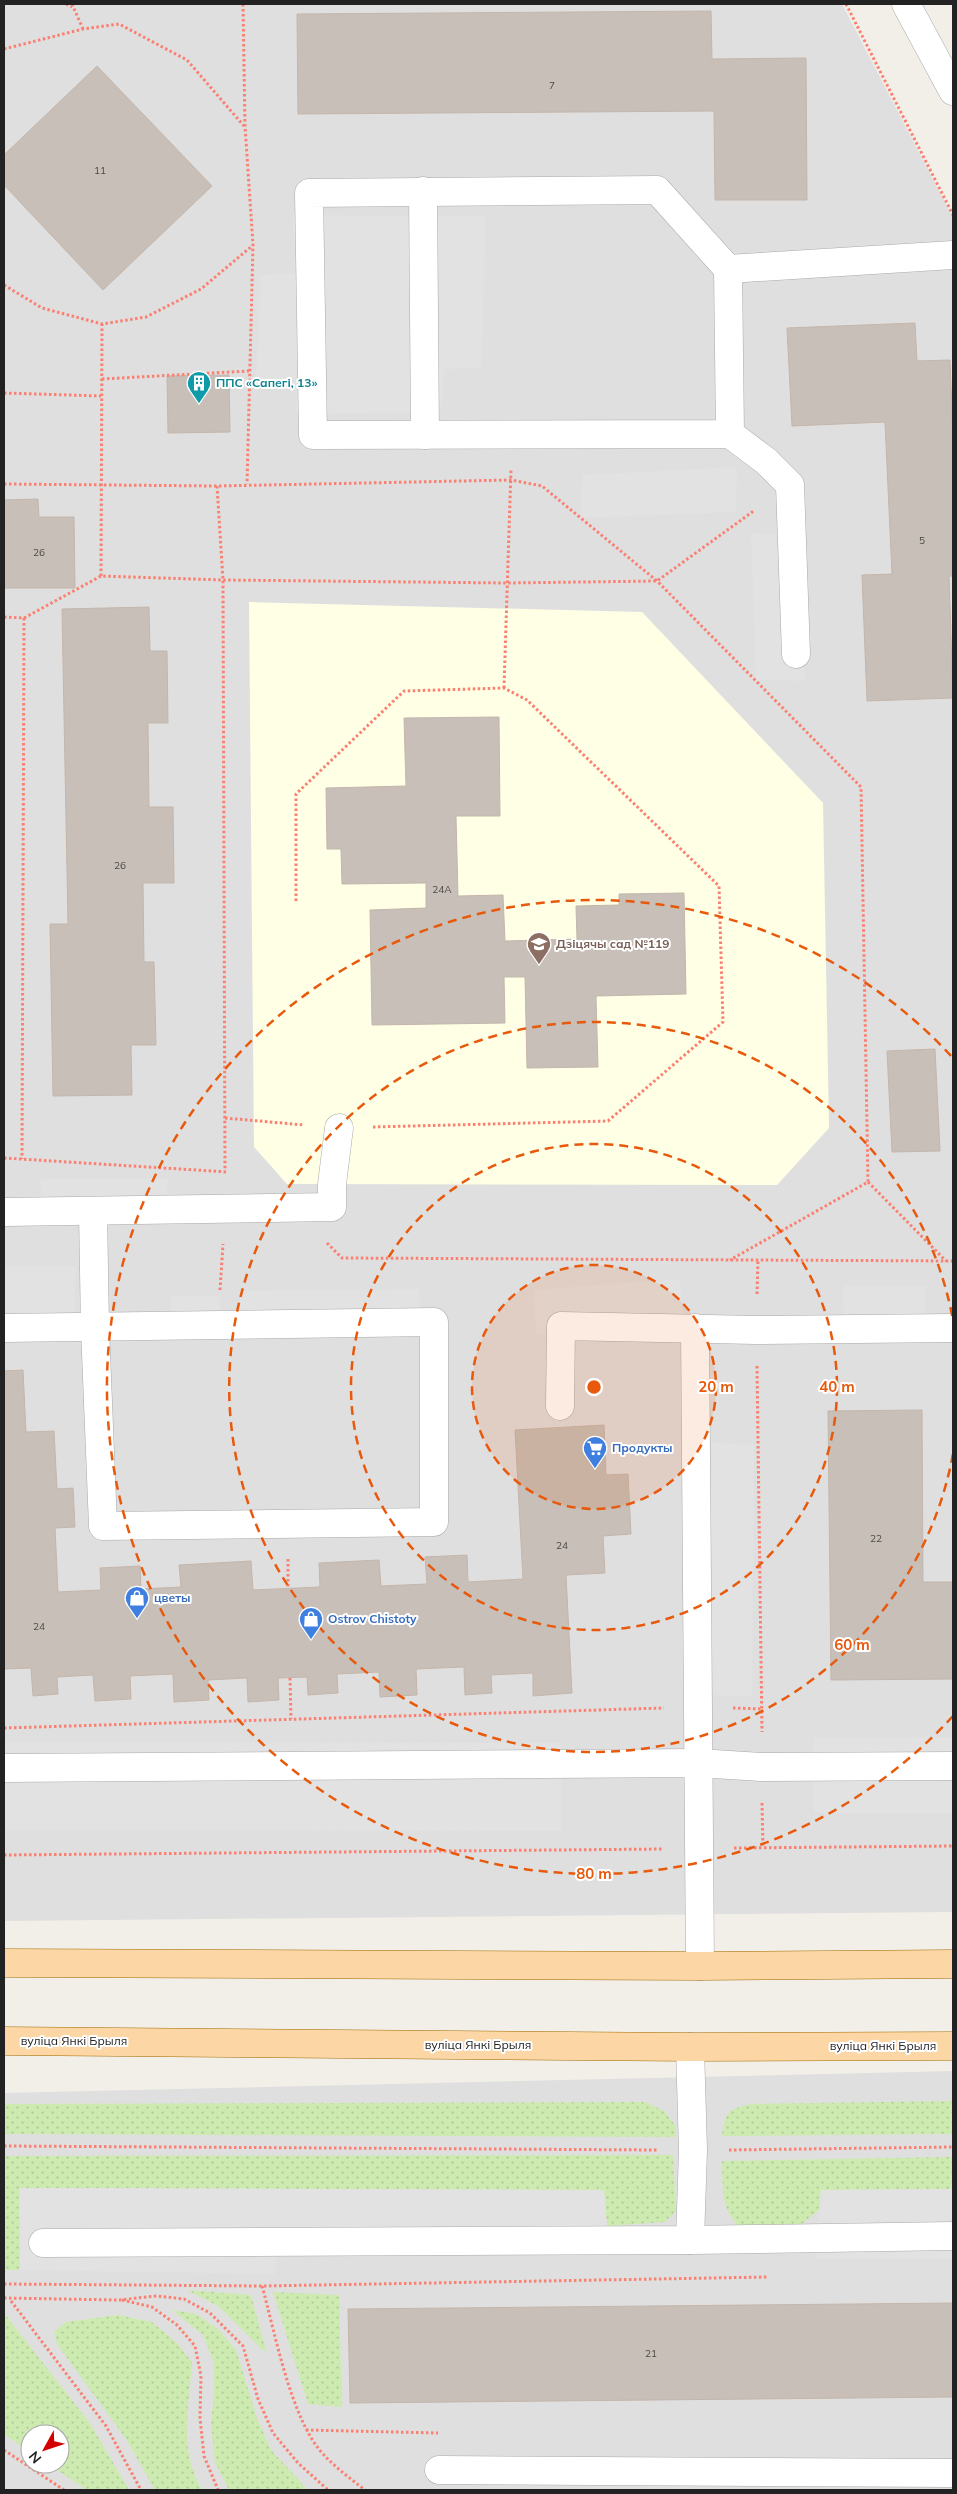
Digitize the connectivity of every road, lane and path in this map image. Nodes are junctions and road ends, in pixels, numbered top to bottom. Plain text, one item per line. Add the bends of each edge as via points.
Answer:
1 (66, 4) edge
2 (243, 4) edge
3 (846, 4) edge
4 (906, 4) edge
5 (73, 5) edge
6 (83, 29) junction
7 (4, 48) edge
8 (953, 91) edge
9 (245, 126) junction
10 (423, 191) junction
11 (953, 215) edge
12 (253, 245) junction
13 (953, 255) edge
14 (728, 269) junction
15 (4, 285) edge
16 (102, 324) junction
17 (249, 371) junction
18 (102, 379) junction
19 (4, 393) edge
20 (101, 396) junction
21 (730, 434) junction
22 (425, 435) junction
23 (511, 435) junction
24 (511, 480) junction
25 (101, 483) junction
26 (4, 484) edge
27 (247, 484) junction
28 (790, 485) junction
29 (217, 486) junction
30 (101, 576) junction
31 (223, 580) junction
32 (657, 581) junction
33 (507, 582) junction
34 (4, 617) edge
35 (24, 618) junction
36 (796, 654) dead end
37 (504, 688) junction
38 (296, 902) dead end
39 (225, 1118) junction
40 (339, 1128) junction
41 (4, 1158) edge
42 (22, 1159) junction
43 (225, 1170) junction
44 (233, 1175) dead end
45 (868, 1182) junction
46 (291, 1208) junction
47 (225, 1209) junction
48 (93, 1211) junction
49 (4, 1212) edge
50 (730, 1260) junction
51 (758, 1260) junction
52 (946, 1261) junction
53 (953, 1261) edge
54 (218, 1326) junction
55 (4, 1328) edge
56 (95, 1328) junction
57 (695, 1328) junction
58 (953, 1328) edge
59 (756, 1330) junction
60 (560, 1406) dead end
61 (290, 1678) dead end
62 (698, 1707) junction
63 (762, 1709) junction
64 (291, 1719) junction
65 (4, 1728) edge
66 (698, 1763) junction
67 (953, 1766) edge
68 (761, 1767) junction
69 (4, 1768) edge
70 (953, 1846) edge
71 (699, 1848) junction
72 (763, 1848) junction
73 (4, 1855) edge
74 (4, 1963) edge
75 (953, 1964) edge
76 (700, 1966) junction
77 (4, 2041) edge
78 (953, 2046) edge
79 (690, 2047) junction
80 (4, 2146) edge
81 (953, 2147) edge
82 (693, 2150) junction
83 (953, 2236) edge
84 (690, 2240) junction
85 (43, 2243) dead end
86 (776, 2277) dead end
87 (4, 2284) edge
88 (262, 2286) junction
89 (4, 2298) edge
90 (10, 2300) junction
91 (118, 2300) junction
92 (4, 2450) edge
93 (439, 2470) dead end
94 (953, 2473) edge
95 (64, 2490) edge
96 (141, 2490) edge
97 (218, 2490) edge
98 (328, 2490) edge
99 (365, 2490) edge

1 - 5 path
2 - 9 path
3 - 11 path
4 - 8 street
5 - 6 path
6 - 7 path
6 - 9 path via 119,24 188,60
9 - 12 path
10 - 14 street via 657,190
10 - 22 street
10 - 22 street via 309,193 313,435
12 - 16 path via 201,289 146,317
12 - 17 path
13 - 14 street
14 - 21 street
15 - 16 path via 42,308
16 - 18 path
17 - 18 path
17 - 27 path
18 - 20 path
19 - 20 path
20 - 25 path
21 - 23 street
21 - 28 street via 766,461
22 - 23 street
23 - 24 path
24 - 27 path
24 - 32 path via 542,486
24 - 33 path
25 - 26 path
25 - 29 path
25 - 30 path
27 - 29 path
28 - 32 path
28 - 36 street
29 - 31 path
30 - 31 path
30 - 35 path
31 - 33 path
31 - 39 path
32 - 33 path
32 - 45 path via 861,787
33 - 37 path
34 - 35 path
35 - 42 path
37 - 38 path via 404,691 296,794
37 - 40 path via 527,700 719,886 723,1022 608,1121
39 - 40 path
39 - 43 path
40 - 46 street via 332,1207
41 - 42 path
42 - 43 path
43 - 44 path
43 - 47 path
45 - 50 path
45 - 52 path
46 - 47 street
46 - 50 path via 342,1258
47 - 48 street
47 - 54 path
48 - 49 street
48 - 56 street
50 - 51 path
51 - 52 path
51 - 59 path
52 - 53 path
54 - 56 street
54 - 56 street via 434,1322 434,1522 103,1526
55 - 56 street
57 - 59 street
57 - 60 street via 561,1326
57 - 62 street
58 - 59 street
59 - 63 path
61 - 64 path
62 - 63 path
62 - 64 path
62 - 66 street
63 - 68 path
64 - 65 path
66 - 68 street
66 - 69 street
66 - 71 street
67 - 68 street
68 - 72 path
70 - 72 path
71 - 72 path
71 - 73 path
71 - 76 street
74 - 76 main road
75 - 76 main road
77 - 79 main road, вуліца Янкі Брыля
78 - 79 main road, вуліца Янкі Брыля
79 - 82 street
80 - 82 path
81 - 82 path
82 - 84 street
83 - 84 street
84 - 85 street
86 - 88 path
87 - 88 path
88 - 99 path via 285,2371 306,2430 323,2454
89 - 90 path
90 - 91 path
90 - 96 path via 106,2426
91 - 97 path via 152,2307 177,2325 195,2346 201,2376 200,2418 204,2456
91 - 98 path via 157,2296 184,2299 210,2313 243,2346 258,2399 273,2433 298,2463
92 - 95 path
93 - 94 street

